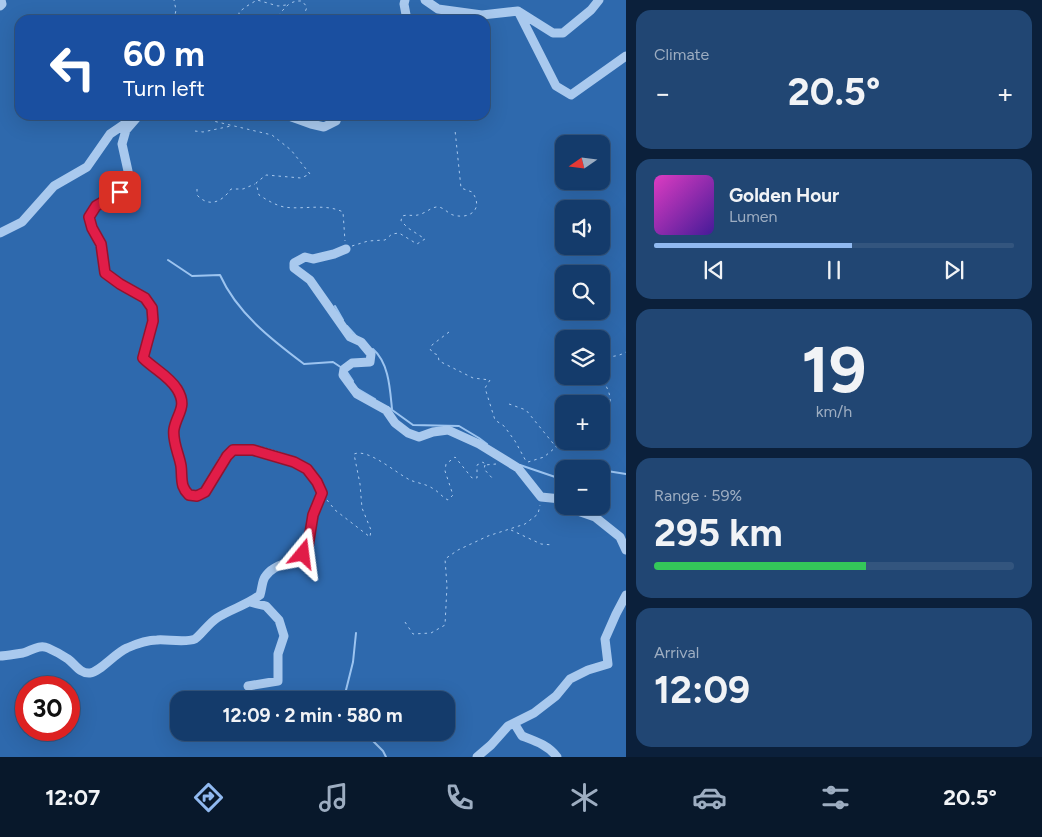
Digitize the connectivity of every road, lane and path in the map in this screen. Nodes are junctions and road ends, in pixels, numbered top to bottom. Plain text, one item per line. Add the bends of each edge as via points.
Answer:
1 (1, 0) edge
2 (174, 0) edge
3 (406, 0) edge
4 (425, 0) edge
5 (599, 0) edge
6 (0, 6) edge
7 (286, 6) junction
8 (518, 11) junction
9 (175, 15) edge
10 (239, 15) edge
11 (278, 15) edge
12 (304, 15) edge
13 (406, 15) edge
14 (626, 56) edge
15 (131, 120) edge
16 (135, 120) edge
17 (209, 120) edge
18 (300, 120) edge
19 (336, 120) edge
20 (232, 126) junction
21 (455, 130) dead end
22 (195, 131) dead end
23 (256, 183) junction
24 (197, 190) dead end
25 (0, 233) edge
26 (346, 249) junction
27 (449, 332) dead end
28 (626, 352) edge
29 (610, 358) edge
30 (509, 404) dead end
31 (555, 446) edge
32 (555, 448) edge
33 (508, 462) junction
34 (527, 463) junction
35 (485, 465) junction
36 (522, 474) junction
37 (493, 480) dead end
38 (322, 493) junction
39 (541, 497) junction
40 (555, 498) edge
41 (589, 515) edge
42 (511, 530) junction
43 (553, 545) dead end
44 (626, 550) edge
45 (626, 595) edge
46 (250, 602) junction
47 (405, 622) dead end
48 (0, 656) edge
49 (248, 686) dead end
50 (514, 723) junction
51 (477, 757) edge
52 (557, 757) edge

1 - 6 street
2 - 9 path
3 - 13 street
4 - 8 street via 438,8 482,15
5 - 8 street via 563,33 553,33
7 - 10 path via 257,0
7 - 11 path
7 - 12 path via 302,1 307,7
8 - 14 street via 556,86 571,95
15 - 25 street via 110,134 87,167 54,186 22,222
16 - 38 street via 126,130 122,144 127,182 120,192 96,206 89,217 101,244 105,273 145,298 152,308 153,321 143,358 171,379 182,403 173,435 183,488 189,495 205,492 227,456 233,450 244,449 294,462 307,469
17 - 20 path
18 - 19 street via 324,126
20 - 22 path
20 - 23 path via 272,135 291,150 310,174 301,178 266,175
21 - 26 path via 461,188 472,192 478,203 472,214 453,215 440,207 414,216 407,214 401,221 425,239 417,244 399,233
23 - 24 path via 243,189 231,189 225,198 210,203 202,201
23 - 26 path via 259,195 284,207 335,208 343,212
26 - 33 street via 313,259 305,257 294,263 294,268 310,280 350,337 361,342 372,354 370,362 352,363 344,369 347,381 357,394 386,410 408,433 419,437 448,430
27 - 34 path via 430,349 438,354 439,361 473,378 490,380 485,388 495,420 504,426
28 - 29 path
30 - 31 path via 526,410
32 - 34 path via 544,457
33 - 35 path
33 - 36 street
34 - 36 path
35 - 37 path via 484,469
35 - 38 path via 483,462 477,465 477,478 472,478 455,457 446,464 445,471 453,495 448,500 433,488 396,473 386,464 363,453 354,454 370,537 334,510
36 - 39 street
38 - 46 street via 303,554 271,570 265,577 260,595
39 - 40 street
39 - 42 path via 538,514
41 - 44 street via 620,537
42 - 43 path via 541,544
42 - 47 path via 488,536 444,559 447,586 445,625 431,632 413,634
45 - 50 street via 605,639 608,664 570,679 556,696
46 - 48 street via 217,618 195,638 154,640 127,648 93,673 80,670 71,661 45,647
46 - 49 street via 266,606 278,620 284,636 278,654 278,681
50 - 51 street
50 - 52 street via 522,736 540,743

